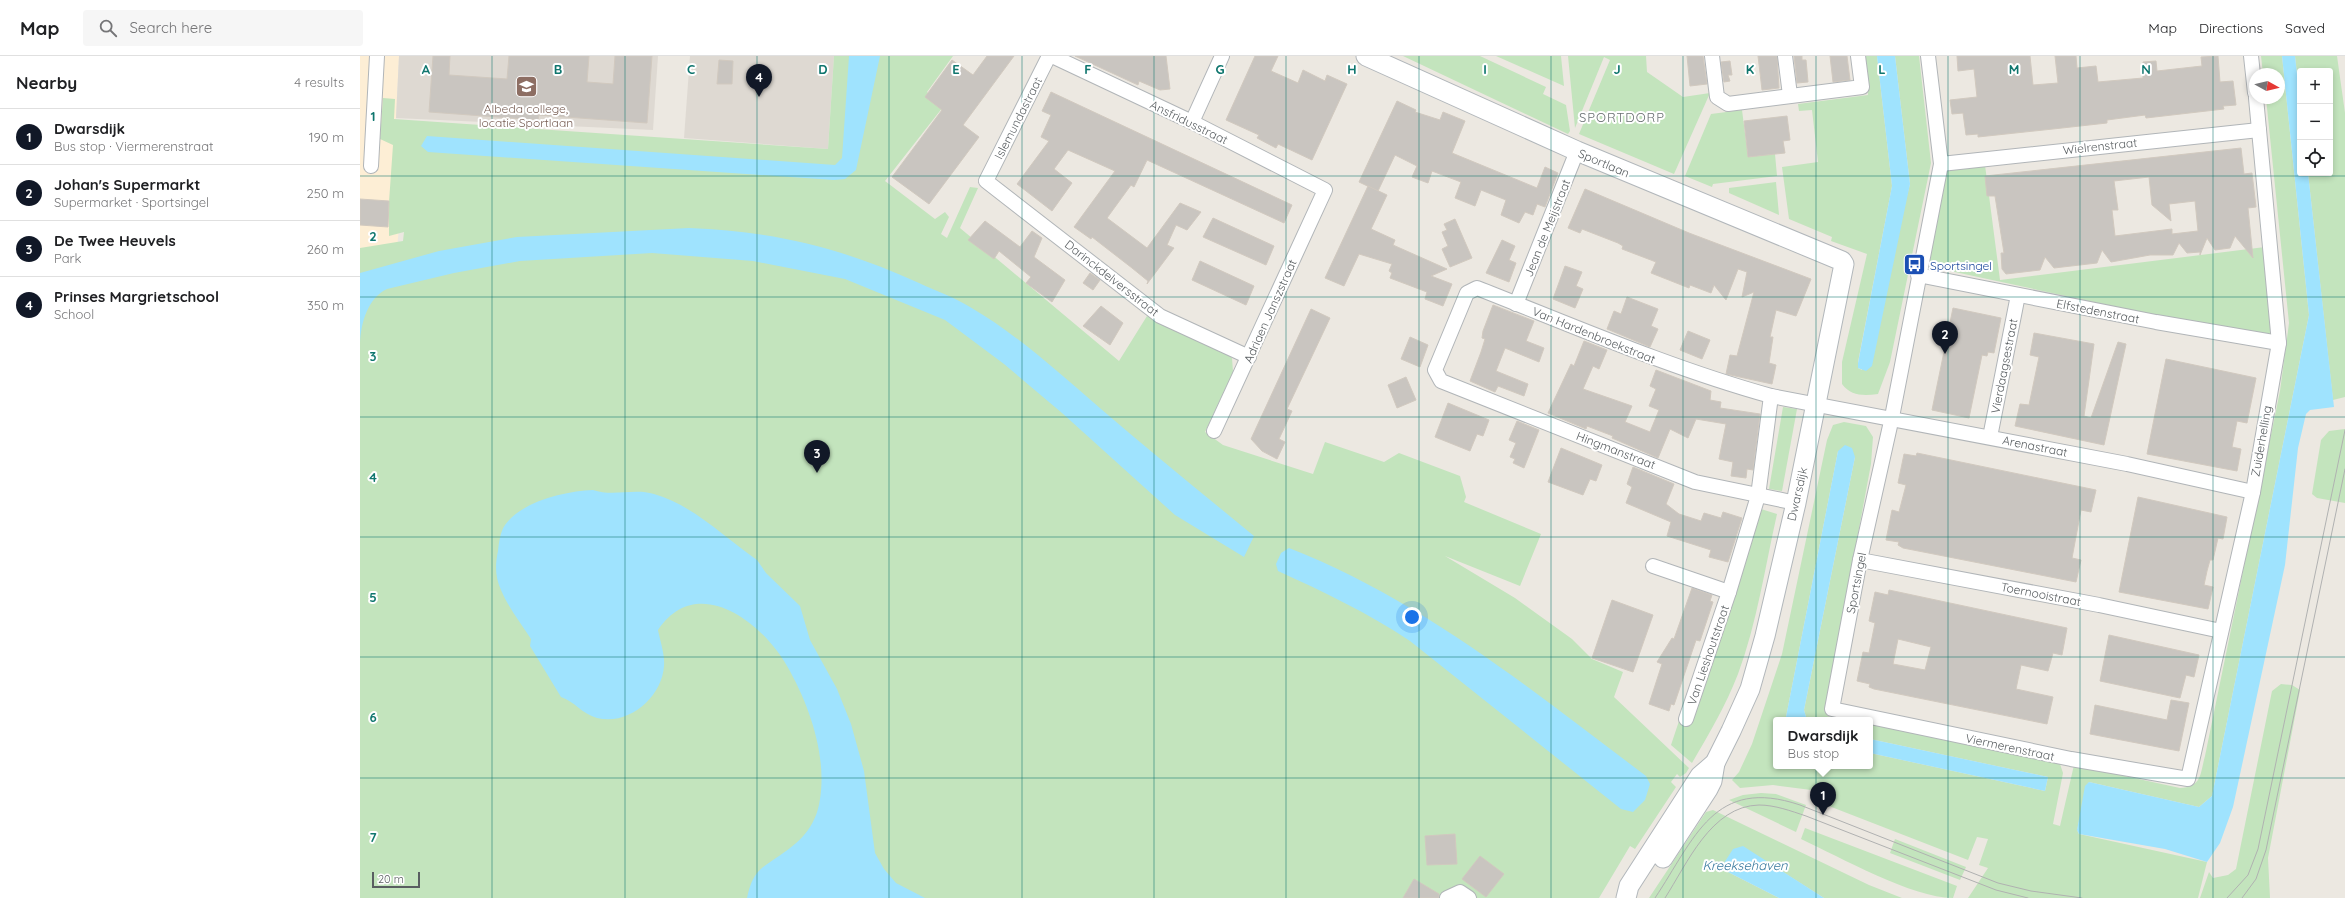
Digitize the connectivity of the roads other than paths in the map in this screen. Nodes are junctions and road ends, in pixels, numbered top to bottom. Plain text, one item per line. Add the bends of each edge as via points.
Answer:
1 (377, 56) edge
2 (1049, 56) edge
3 (1052, 56) edge
4 (1222, 56) edge
5 (1366, 56) edge
6 (1712, 56) edge
7 (1785, 56) edge
8 (1858, 56) edge
9 (1928, 56) edge
10 (2251, 56) edge
11 (2252, 68) edge
12 (1790, 95) junction
13 (2257, 104) edge
14 (1192, 122) junction
15 (2259, 130) junction
16 (1577, 152) junction
17 (1941, 164) junction
18 (371, 166) dead end
19 (986, 181) joint
20 (1325, 190) joint
21 (1844, 264) joint
22 (1918, 275) junction
23 (2018, 295) junction
24 (1516, 304) junction
25 (2279, 343) junction
26 (1249, 357) junction
27 (1441, 381) joint
28 (1771, 396) junction
29 (1816, 403) junction
30 (1892, 417) junction
31 (1214, 431) dead end
32 (1990, 437) junction
33 (2252, 492) junction
34 (1758, 496) junction
35 (1796, 503) junction
36 (1860, 560) junction
37 (1653, 566) dead end
38 (1729, 592) junction
39 (2221, 631) junction
40 (1832, 709) joint
41 (1869, 717) edge
42 (1686, 718) dead end
43 (1873, 718) edge
44 (1715, 762) junction
45 (2188, 779) joint
46 (1447, 898) edge
47 (1469, 898) edge
48 (1626, 898) edge
49 (1636, 898) edge

1 - 18 street
2 - 19 street, Islemundastraat
3 - 14 street, Ansfridusstraat
4 - 14 street
5 - 16 street, Sportlaan
6 - 12 street via 1717,97 1728,104
7 - 12 street
8 - 12 street via 1862,87
9 - 17 street, Sportsingel
10 - 11 street
13 - 15 street, Zuiderhelling
14 - 20 street, Ansfridusstraat
15 - 17 street, Wielrenstraat
15 - 25 street, Zuiderhelling
16 - 21 street, Sportlaan
16 - 24 street, Jean de Meijstraat
17 - 22 street, Sportsingel
19 - 26 street, Darinckdelversstraat via 1160,316
20 - 26 street, Adriaen Janszstraat
21 - 29 street, Dwarsdijk
22 - 23 street, Elfstedenstraat
22 - 30 street, Sportsingel
23 - 25 street, Elfstedenstraat
23 - 32 street, Vierdaagsestraat
24 - 27 street, Van Hardenbroekstraat via 1477,288 1467,293 1436,370
24 - 28 street, Van Hardenbroekstraat via 1620,346 1717,381
25 - 33 street, Zuiderhelling
26 - 31 street, Adriaen Janszstraat
27 - 34 street, Hingmanstraat via 1695,482
28 - 29 street, Van Hardenbroekstraat
28 - 34 street, Van Lieshoutstraat
29 - 30 street, Arenastraat
29 - 35 street, Dwarsdijk
30 - 32 street, Arenastraat
30 - 36 street, Sportsingel
32 - 33 street, Arenastraat
33 - 39 street, Zuiderhelling
34 - 35 street, Hingmanstraat
34 - 38 street, Van Lieshoutstraat
35 - 44 street, Dwarsdijk via 1750,689
36 - 39 street, Toernooistraat
36 - 40 street, Sportsingel
37 - 38 street, Van Lieshoutstraat
38 - 42 street, Van Lieshoutstraat
39 - 45 street, Zuiderhelling
40 - 41 street, Viermerenstraat
43 - 45 street, Viermerenstraat via 2071,760
44 - 48 street, Dwarsdijk via 1700,776 1629,886
44 - 49 street, Dwarsdijk via 1708,789
46 - 47 street via 1460,892

